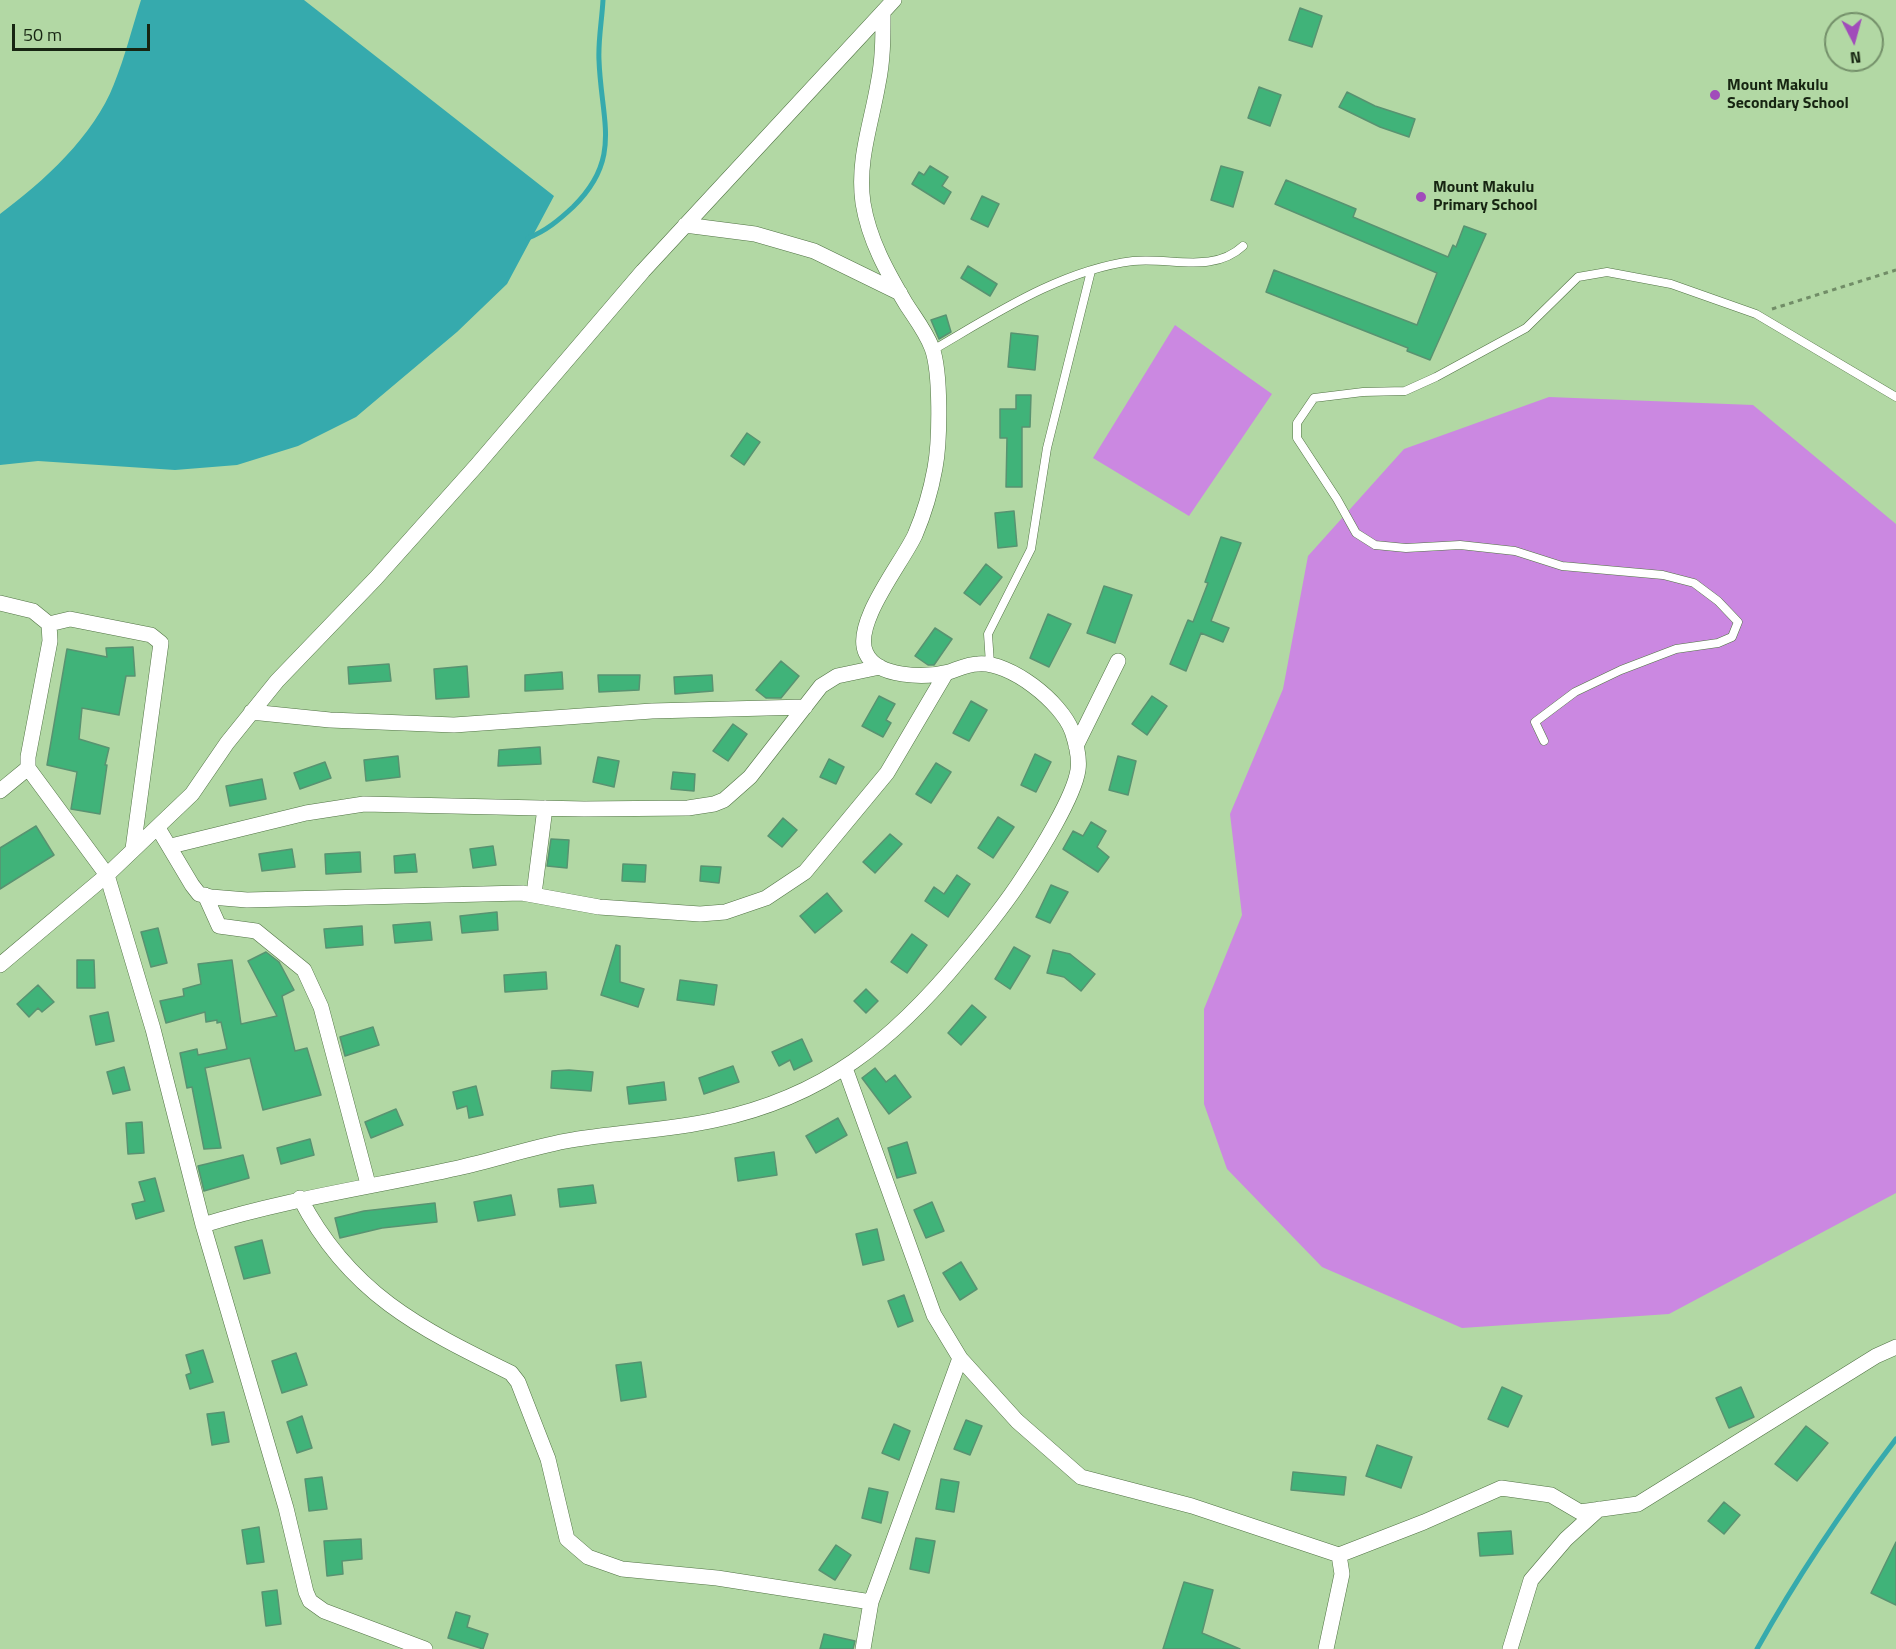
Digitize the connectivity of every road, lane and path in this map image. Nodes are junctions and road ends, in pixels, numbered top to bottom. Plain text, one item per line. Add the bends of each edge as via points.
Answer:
1 (894, 0) edge
2 (884, 14) junction
3 (685, 225) junction
4 (1243, 246) dead end
5 (1896, 270) edge
6 (1091, 271) junction
7 (900, 293) junction
8 (1756, 314) junction
9 (933, 350) junction
10 (1896, 397) edge
11 (0, 603) edge
12 (49, 624) junction
13 (864, 647) junction
14 (1118, 661) dead end
15 (990, 664) junction
16 (880, 667) junction
17 (850, 672) junction
18 (934, 681) junction
19 (805, 707) junction
20 (251, 712) junction
21 (1544, 741) dead end
22 (1076, 746) junction
23 (28, 768) junction
24 (0, 790) edge
25 (544, 808) junction
26 (158, 828) junction
27 (171, 846) junction
28 (133, 849) junction
29 (107, 875) junction
30 (534, 894) junction
31 (205, 895) junction
32 (0, 966) edge
33 (845, 1068) junction
34 (368, 1184) junction
35 (300, 1198) junction
36 (202, 1225) junction
37 (1896, 1347) edge
38 (960, 1358) junction
39 (1599, 1509) junction
40 (1339, 1555) junction
41 (871, 1602) junction
42 (425, 1649) edge
43 (863, 1649) edge
44 (1326, 1649) edge
45 (1510, 1649) edge

1 - 2 street
2 - 3 street
2 - 7 street via 883,55 860,177 873,240
3 - 7 street via 755,234 814,251
3 - 20 street via 477,465
4 - 6 lane via 1217,262 1134,261
5 - 8 path
6 - 9 lane via 1030,295
6 - 15 lane via 1047,448 1031,549 988,634
7 - 9 street
8 - 10 lane
8 - 21 lane via 1671,284 1607,272 1578,277 1526,328 1436,377 1405,391 1314,398 1297,423 1297,438 1356,533 1375,545 1460,545 1515,551 1562,566 1663,575 1694,583 1738,622 1732,637 1718,644 1676,649 1575,692 1535,722
9 - 13 street via 939,426 935,469 916,533 864,627
11 - 12 street via 33,611
12 - 23 street via 51,641
12 - 28 street via 70,619 151,635 161,643
13 - 16 street via 872,662
13 - 17 street
14 - 22 street
15 - 18 street via 976,663
15 - 22 street via 1052,701 1070,724
16 - 17 street
16 - 18 street
17 - 19 street via 828,680
18 - 30 street via 873,793 805,872 766,898 725,912 700,914 599,907
19 - 20 street via 652,711 454,724 330,720
19 - 25 street via 750,777 730,796 714,804 688,808
20 - 26 street via 192,794
22 - 33 street via 1077,778 1020,883 916,1011 880,1044
23 - 24 street
23 - 29 street
25 - 27 street via 363,804 306,813
25 - 30 street
26 - 27 street
26 - 28 street
27 - 31 street via 192,885
28 - 29 street
29 - 32 street
29 - 36 street via 153,1029
30 - 31 street via 267,901
31 - 34 street via 219,926 256,931 304,970 321,1007
33 - 34 street via 780,1101 713,1121 561,1142 456,1168
33 - 38 street via 934,1315
34 - 35 street
35 - 36 street
35 - 41 street via 332,1251 368,1287 437,1337 511,1373 544,1444 567,1539 588,1557 622,1569 717,1578
36 - 42 street via 310,1601 324,1611
37 - 39 street via 1638,1504
38 - 40 street via 1017,1421 1081,1477 1192,1506
38 - 41 street
39 - 40 street via 1580,1512 1551,1496 1501,1488
39 - 45 street via 1566,1539 1531,1580
40 - 44 street via 1342,1574
41 - 43 street

